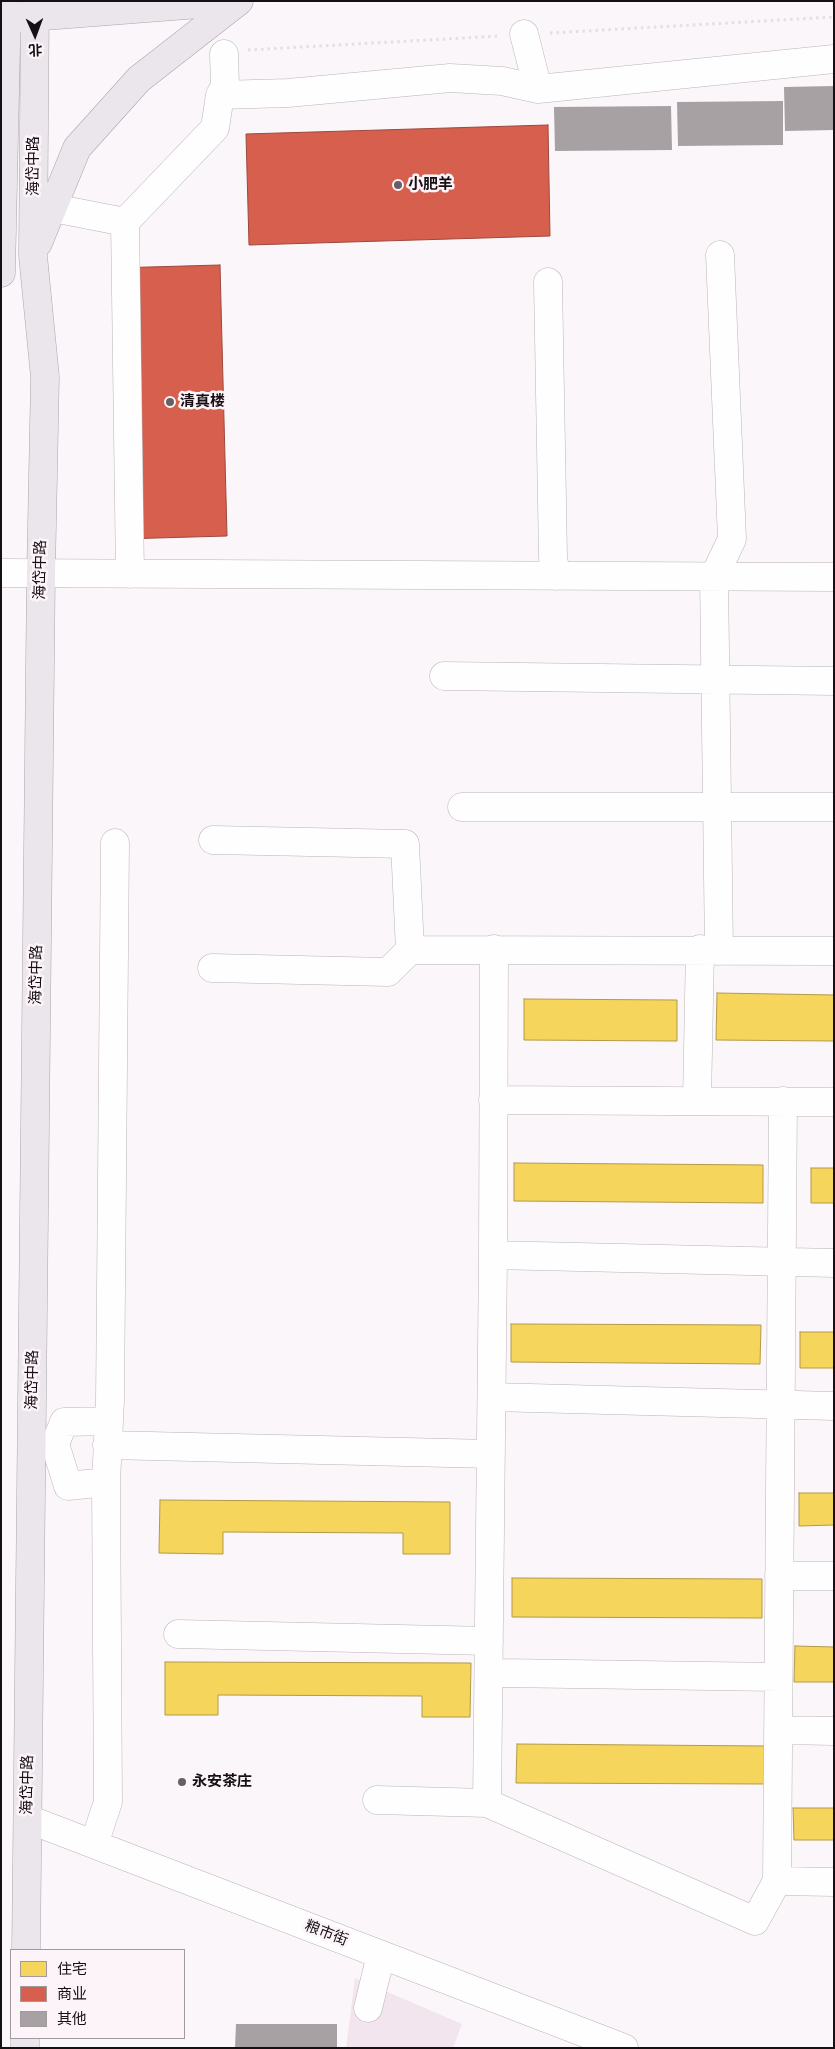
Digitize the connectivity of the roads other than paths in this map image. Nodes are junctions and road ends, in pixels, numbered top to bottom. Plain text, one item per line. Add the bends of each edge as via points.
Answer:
1 (238, 1) edge
2 (35, 9) edge
3 (5, 13) edge
4 (524, 34) road end
5 (224, 54) road end
6 (834, 59) edge
7 (538, 89) junction
8 (220, 96) junction
9 (53, 208) junction
10 (124, 222) junction
11 (720, 255) dead end
12 (33, 256) junction
13 (2, 265) edge
14 (548, 282) dead end
15 (1, 573) edge
16 (41, 573) junction
17 (130, 574) junction
18 (556, 576) junction
19 (714, 577) junction
20 (834, 577) edge
21 (444, 676) dead end
22 (715, 681) junction
23 (834, 681) edge
24 (462, 806) dead end
25 (834, 807) edge
26 (717, 808) junction
27 (213, 840) dead end
28 (114, 843) dead end
29 (494, 949) junction
30 (410, 950) junction
31 (709, 950) junction
32 (834, 951) edge
33 (212, 968) dead end
34 (493, 1100) junction
35 (697, 1101) junction
36 (783, 1101) junction
37 (834, 1102) edge
38 (493, 1255) junction
39 (780, 1261) junction
40 (834, 1263) edge
41 (492, 1397) junction
42 (779, 1405) junction
43 (834, 1406) edge
44 (108, 1433) junction
45 (44, 1444) junction
46 (491, 1454) junction
47 (106, 1482) junction
48 (779, 1576) junction
49 (834, 1576) edge
50 (178, 1634) dead end
51 (489, 1641) junction
52 (501, 1673) dead end
53 (778, 1677) junction
54 (778, 1730) junction
55 (834, 1731) edge
56 (377, 1800) dead end
57 (487, 1803) junction
58 (28, 1819) junction
59 (94, 1844) junction
60 (777, 1881) junction
61 (834, 1882) edge
62 (26, 1949) edge
63 (381, 1955) junction
64 (368, 2008) dead end
65 (611, 2046) edge

1 - 2 main road
1 - 9 main road via 139,79 106,114 78,148
2 - 3 main road
2 - 12 main road, 海岱中路
3 - 13 main road, 海岱中路
4 - 7 street
5 - 8 street via 225,86
6 - 7 street
7 - 8 street via 502,81 450,78
8 - 10 street via 215,128
9 - 10 street
9 - 12 main road
10 - 17 street
11 - 19 street via 732,539
12 - 16 main road, 海岱中路 via 45,377
14 - 18 street via 552,557
15 - 16 street
16 - 17 street
16 - 45 main road, 海岱中路
17 - 18 street
18 - 19 street
19 - 20 street
19 - 22 street
21 - 22 street
22 - 23 street
22 - 26 street
24 - 26 street
25 - 26 street
26 - 31 street
27 - 30 street via 405,844
28 - 44 street
29 - 30 street
29 - 31 street
29 - 34 street
30 - 33 street via 388,972
31 - 32 street
31 - 35 street
34 - 35 street
34 - 38 street
35 - 36 street
36 - 37 street
36 - 39 street
38 - 39 street
38 - 41 street
39 - 40 street
39 - 42 street
41 - 42 street
41 - 46 street
42 - 43 street
42 - 48 street
44 - 45 street via 64,1422
44 - 46 street
44 - 47 street
45 - 47 street via 68,1486
45 - 58 main road, 海岱中路
46 - 51 street
47 - 59 street via 108,1802
48 - 49 street
48 - 53 street
50 - 51 street
51 - 57 street
52 - 53 street
53 - 54 street
54 - 55 street
54 - 60 street
56 - 57 street
57 - 60 street via 755,1922
58 - 59 street, 粮市街
58 - 62 main road, 海岱中路
59 - 63 street, 粮市街
60 - 61 street
63 - 64 street
63 - 65 street, 粮市街

